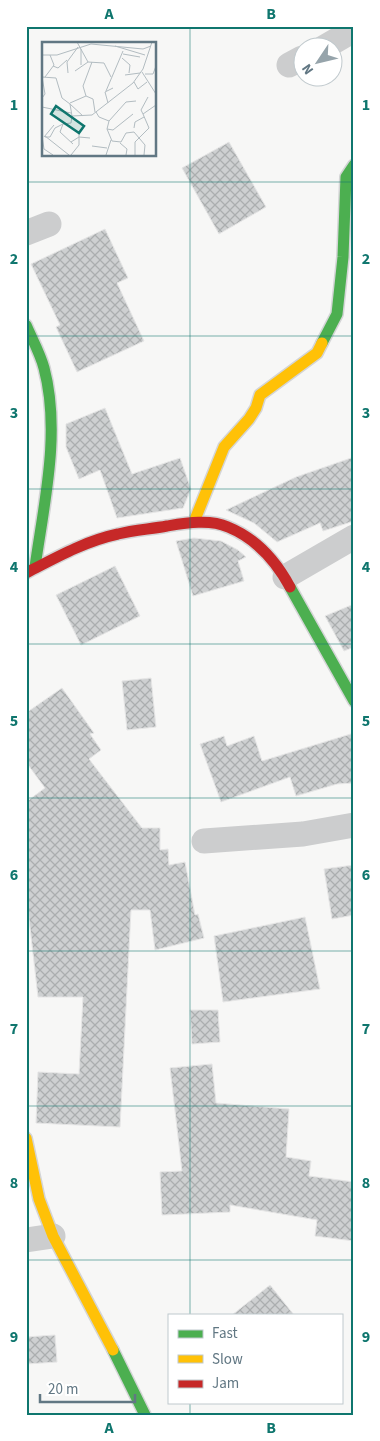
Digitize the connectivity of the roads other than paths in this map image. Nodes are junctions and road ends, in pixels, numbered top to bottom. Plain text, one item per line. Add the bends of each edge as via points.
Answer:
1 (354, 30) edge
2 (341, 38) edge
3 (354, 165) edge
4 (26, 325) edge
5 (194, 522) junction
6 (354, 537) edge
7 (31, 570) edge
8 (285, 577) junction
9 (354, 701) edge
10 (354, 825) edge
11 (204, 841) dead end
12 (26, 1138) edge
13 (53, 1236) junction
14 (26, 1240) edge
15 (145, 1415) edge

1 - 2 street
3 - 5 street via 346,177 337,314 317,353 260,395 249,419 224,447
4 - 7 street via 45,370 51,423 48,470
5 - 7 street via 117,534 74,549
5 - 8 street via 226,526 247,537 265,552
6 - 8 street
8 - 9 street
10 - 11 street via 303,834
12 - 13 street via 39,1200
13 - 14 street
13 - 15 street

